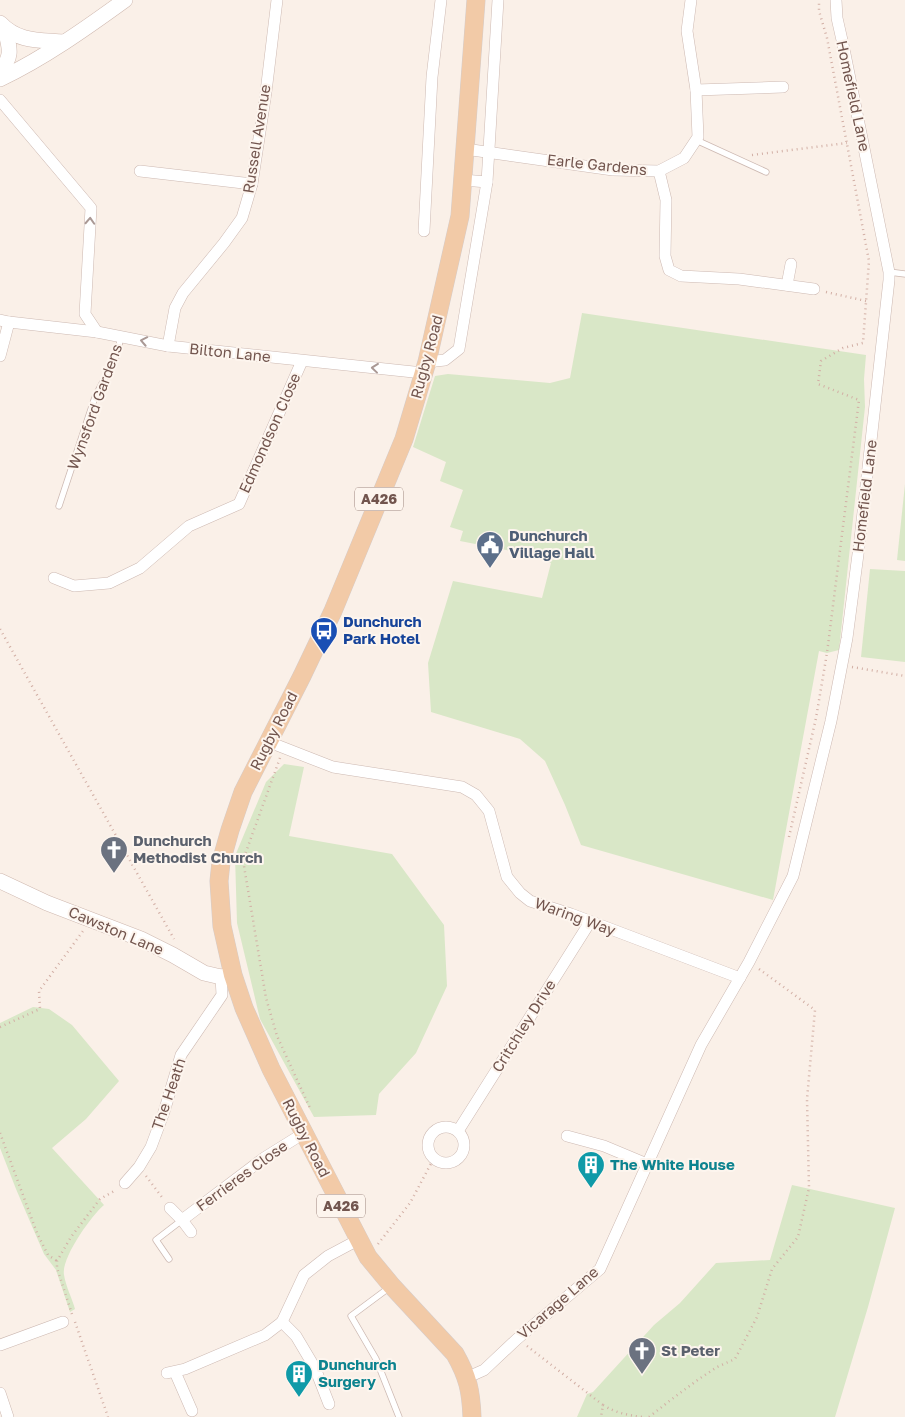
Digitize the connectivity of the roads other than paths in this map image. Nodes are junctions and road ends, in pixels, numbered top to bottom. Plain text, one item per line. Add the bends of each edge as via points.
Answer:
1 (125, 0) edge
2 (277, 0) edge
3 (441, 0) edge
4 (476, 0) edge
5 (498, 0) edge
6 (691, 0) edge
7 (836, 0) edge
8 (3, 26) edge
9 (63, 42) junction
10 (0, 71) edge
11 (0, 79) edge
12 (783, 87) dead end
13 (696, 90) junction
14 (0, 100) edge
15 (696, 140) junction
16 (465, 149) junction
17 (489, 153) junction
18 (140, 171) dead end
19 (659, 171) junction
20 (766, 172) dead end
21 (463, 180) junction
22 (487, 182) junction
23 (252, 184) junction
24 (424, 231) dead end
25 (790, 264) dead end
26 (889, 272) junction
27 (905, 273) edge
28 (787, 285) junction
29 (814, 289) road end
30 (4, 321) edge
31 (97, 332) junction
32 (121, 337) junction
33 (168, 346) junction
34 (0, 356) edge
35 (302, 361) junction
36 (425, 368) junction
37 (59, 506) dead end
38 (54, 578) dead end
39 (276, 745) junction
40 (0, 881) edge
41 (590, 922) junction
42 (227, 976) junction
43 (740, 978) junction
44 (701, 1045) joint
45 (458, 1131) junction
46 (304, 1132) junction
47 (567, 1136) dead end
48 (647, 1164) junction
49 (125, 1183) road end
50 (170, 1208) road end
51 (182, 1220) junction
52 (191, 1232) dead end
53 (358, 1240) junction
54 (169, 1259) dead end
55 (392, 1286) junction
56 (63, 1322) dead end
57 (282, 1322) junction
58 (0, 1345) edge
59 (466, 1378) junction
60 (0, 1393) edge
61 (329, 1404) dead end
62 (192, 1411) dead end
63 (8, 1417) edge
64 (398, 1417) edge
65 (472, 1417) edge

1 - 9 street
2 - 23 street, Russell Avenue
3 - 24 street via 432,77
4 - 16 main road, Rugby Road / A426
5 - 17 street
6 - 13 street via 687,31
7 - 26 street, Homefield Lane via 836,18
8 - 9 street via 22,38
8 - 10 street via 10,52
9 - 11 street via 26,67
12 - 13 street
13 - 15 street
31 -> 14 street via 85,314 91,208
15 - 19 street, Earle Gardens via 684,158
15 - 20 lane
16 - 17 street, Earle Gardens
16 - 21 main road, Rugby Road / A426
17 - 19 street, Earle Gardens via 613,170
17 - 22 street
18 - 23 street
19 - 28 street via 666,200 669,270 681,276
21 - 22 street
21 - 36 main road, Rugby Road / A426 via 460,216
22 - 36 street via 459,349 445,360
23 - 33 street, Russell Avenue via 242,218 183,293 175,308
25 - 28 street
26 - 27 lane
26 - 43 street, Homefield Lane via 860,539 831,721 793,876
28 - 29 street
30 - 31 street, Bilton Lane
30 - 34 street
31 - 32 street, Bilton Lane
33 -> 32 street, Bilton Lane
32 - 37 lane, Wynsford Gardens via 116,357 95,397
33 - 35 street, Bilton Lane
36 -> 35 street, Bilton Lane
35 - 38 street, Edmondson Close via 239,504 189,526 140,568 109,583 74,586
36 - 39 main road, Rugby Road / A426 via 404,439
39 - 41 street, Waring Way via 332,767 462,787 476,795 489,811 507,877 520,893 530,901
39 - 42 main road, Rugby Road / A426 via 243,792 221,862 219,881
40 - 42 street, Cawston Lane via 141,939 204,973
41 - 43 street, Waring Way
41 - 45 street, Critchley Drive
42 - 46 main road, Rugby Road / A426
42 - 49 street, The Heath via 222,994 181,1054 150,1147
43 - 44 street, Homefield Lane
44 - 48 street, Vicarage Lane
45 - 45 street via 441,1127 431,1135 428,1147 434,1158 450,1162 460,1156 464,1140
46 - 51 street, Ferrieres Close
46 - 53 main road, Rugby Road / A426
47 - 48 street via 604,1146
48 - 59 street, Vicarage Lane via 600,1269 484,1370
50 - 51 street, Ferrieres Close
51 - 52 street, Ferrieres Close
51 - 54 lane via 156,1240
53 - 55 main road, Rugby Road / A426
53 - 57 street via 328,1256 304,1275
55 - 59 main road, Rugby Road / A426 via 455,1354
55 - 64 lane via 351,1316 376,1359
56 - 58 street
57 - 61 street via 296,1336 316,1368
57 - 62 street via 265,1335 171,1373
59 - 65 main road, Rugby Road / A426 via 471,1391
60 - 63 street

